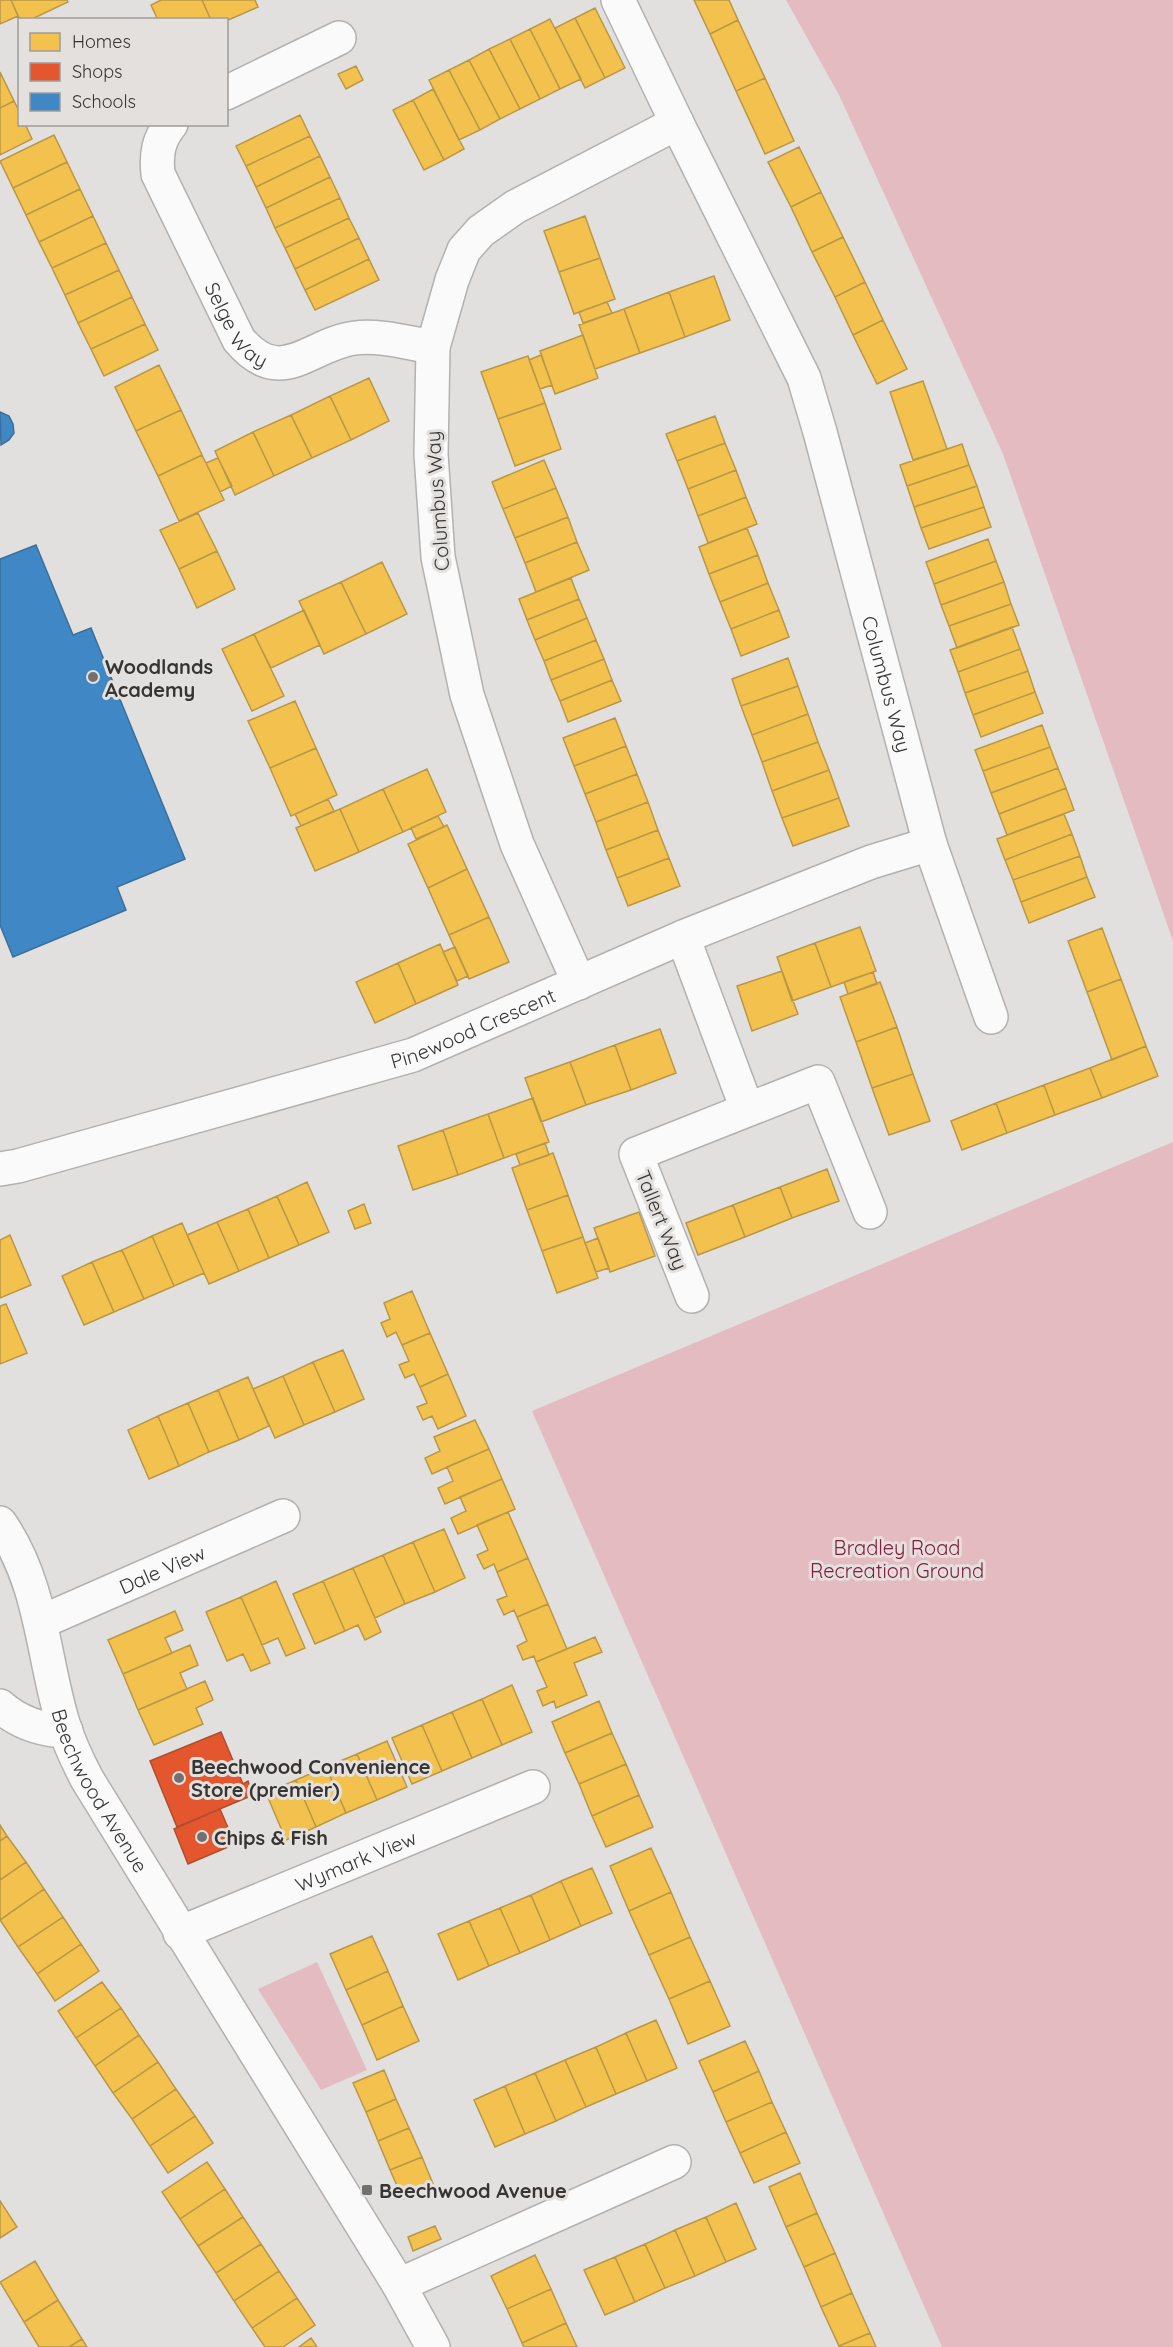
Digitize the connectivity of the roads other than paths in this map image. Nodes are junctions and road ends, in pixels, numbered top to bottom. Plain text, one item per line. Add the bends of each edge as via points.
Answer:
1 (618, 0) edge
2 (339, 38) dead end
3 (228, 92) edge
4 (677, 123) junction
5 (141, 126) edge
6 (170, 126) edge
7 (156, 159) junction
8 (433, 346) junction
9 (930, 844) junction
10 (683, 937) junction
11 (579, 983) junction
12 (991, 1017) dead end
13 (747, 1109) junction
14 (0, 1169) edge
15 (870, 1212) dead end
16 (692, 1296) dead end
17 (282, 1515) dead end
18 (0, 1523) edge
19 (41, 1622) junction
20 (0, 1706) edge
21 (66, 1731) junction
22 (533, 1787) dead end
23 (180, 1933) junction
24 (674, 2162) dead end
25 (399, 2285) junction
26 (433, 2347) edge

1 - 4 street, Columbus Way
2 - 3 street
4 - 8 street, Columbus Way via 515,207 481,231 464,250
4 - 9 street, Columbus Way via 804,378
5 - 7 street, Selge Way
6 - 7 street via 159,144
7 - 8 street, Selge Way via 163,188 239,340 249,352 278,363 293,362 342,340 356,338
8 - 11 street, Columbus Way via 431,454 438,557 467,695 517,844
9 - 10 street, Pinewood Crescent via 871,861
9 - 12 street, Columbus Way
10 - 11 street, Pinewood Crescent
10 - 13 street
11 - 14 street, Pinewood Crescent via 413,1055
13 - 15 street, Tallert Way via 818,1082
13 - 16 street, Tallert Way via 636,1154
17 - 19 street, Dale View
18 - 19 street, Beechwood Avenue via 28,1577
19 - 21 street, Beechwood Avenue
20 - 21 street via 47,1730
21 - 23 street, Beechwood Avenue via 87,1779
22 - 23 street, Wymark View
23 - 25 street, Beechwood Avenue
24 - 25 street
25 - 26 street, Beechwood Avenue

